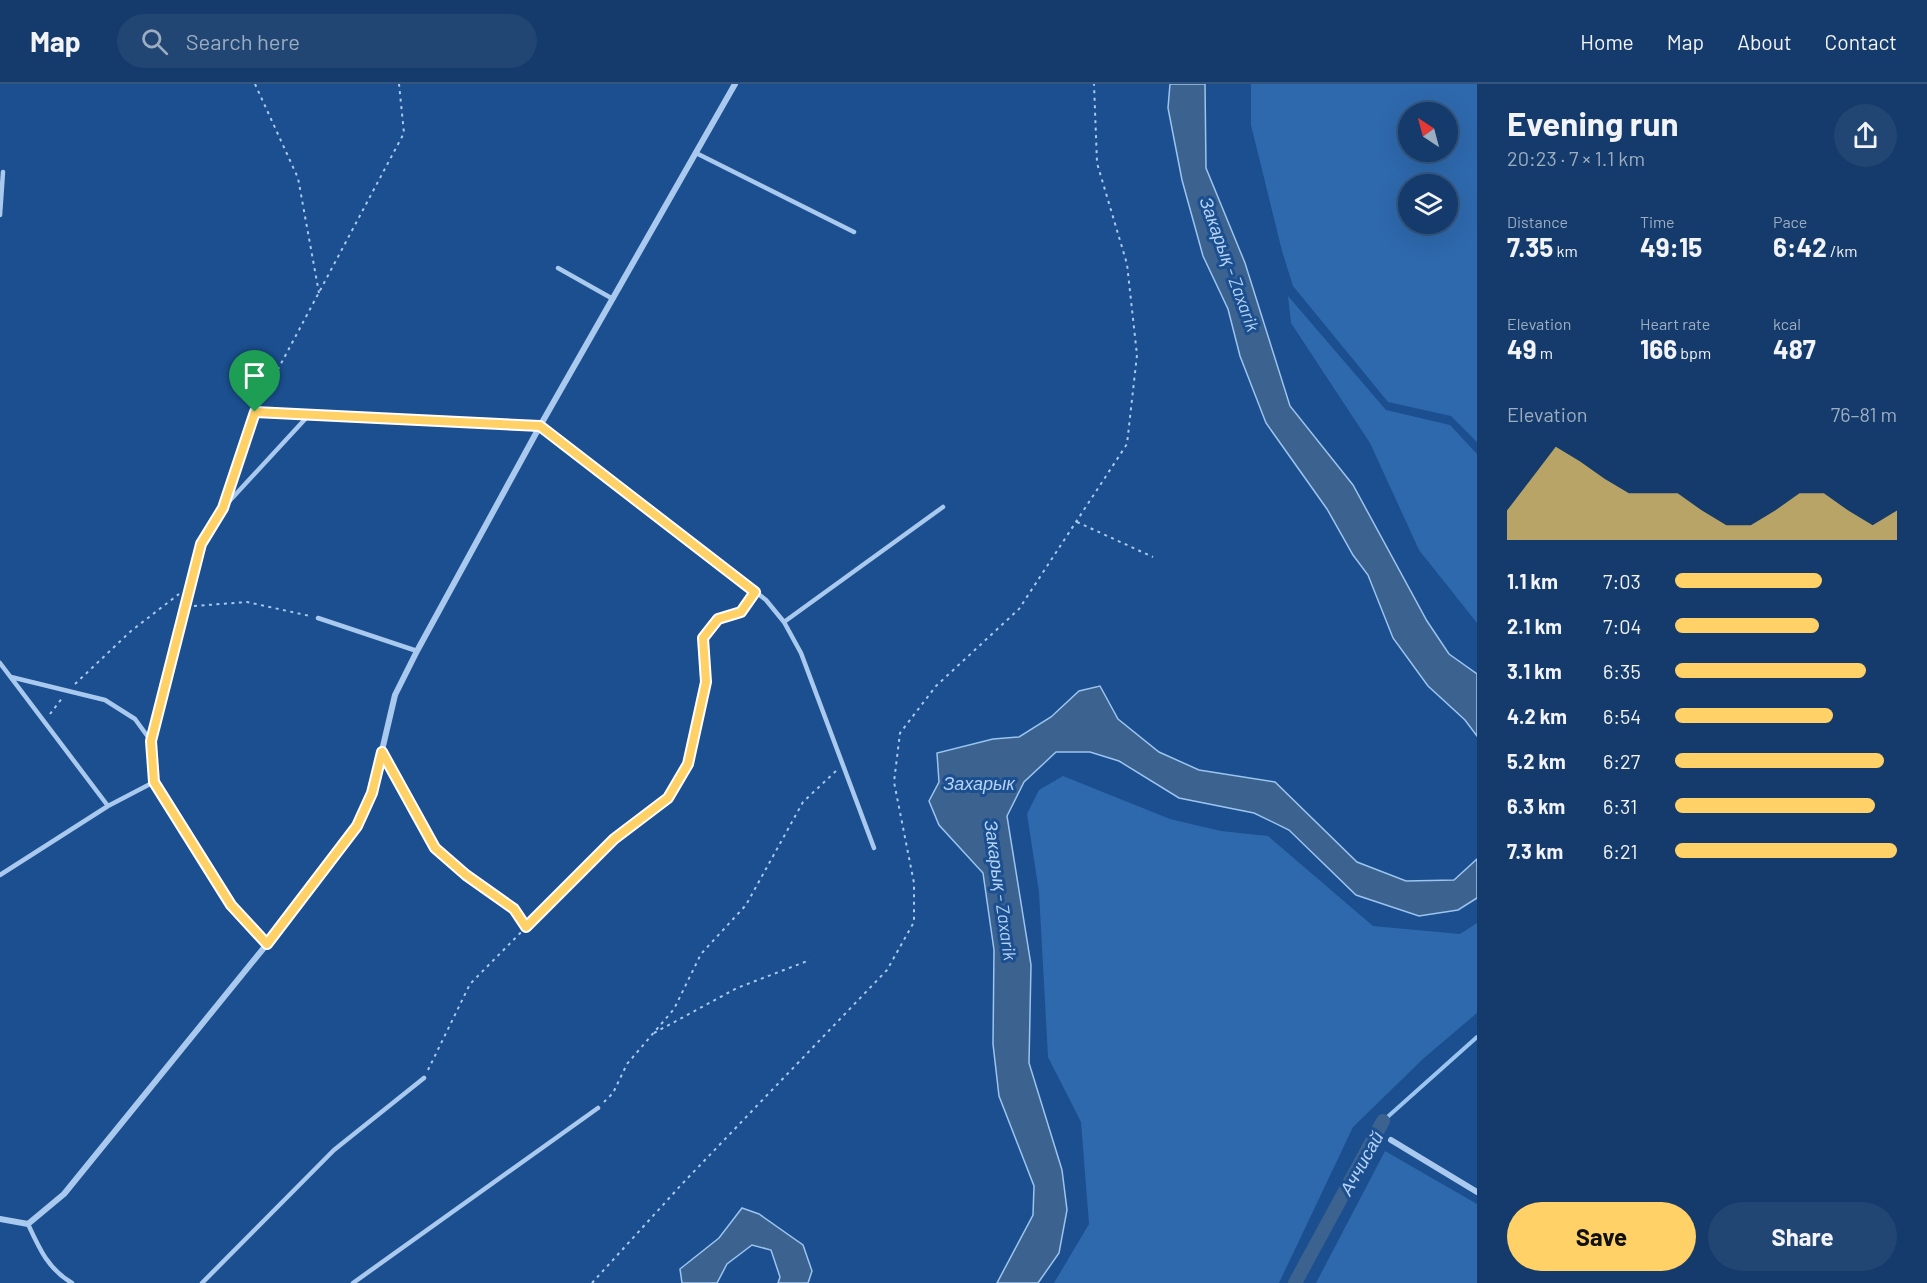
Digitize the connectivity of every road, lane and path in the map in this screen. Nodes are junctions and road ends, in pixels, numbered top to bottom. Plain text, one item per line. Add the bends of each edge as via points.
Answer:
1 (255, 84) edge
2 (399, 84) edge
3 (735, 84) edge
4 (1094, 84) edge
5 (696, 153) junction
6 (3, 171) dead end
7 (0, 214) edge
8 (854, 232) dead end
9 (558, 268) dead end
10 (319, 292) junction
11 (613, 299) junction
12 (255, 412) junction
13 (308, 416) junction
14 (540, 426) junction
15 (943, 507) dead end
16 (223, 508) junction
17 (1077, 522) junction
18 (1153, 557) dead end
19 (190, 586) junction
20 (755, 592) junction
21 (185, 607) junction
22 (318, 618) joint
23 (784, 622) junction
24 (417, 651) junction
25 (0, 663) edge
26 (11, 677) junction
27 (68, 691) junction
28 (44, 721) junction
29 (151, 741) junction
30 (382, 752) junction
31 (843, 764) junction
32 (154, 782) junction
33 (108, 806) junction
34 (435, 848) joint
35 (874, 848) dead end
36 (0, 875) edge
37 (526, 927) junction
38 (267, 944) junction
39 (810, 960) dead end
40 (652, 1035) junction
41 (424, 1078) joint
42 (598, 1108) joint
43 (1391, 1140) dead end
44 (1477, 1192) edge
45 (0, 1219) edge
46 (28, 1224) junction
47 (72, 1283) edge
48 (202, 1283) edge
49 (353, 1283) edge
50 (592, 1283) edge

1 - 10 path via 298,178
2 - 10 path via 404,133
3 - 5 street
4 - 17 path via 1097,163 1127,264 1137,355 1127,444
5 - 8 lane
5 - 11 street
6 - 7 lane
9 - 11 lane
10 - 12 path
11 - 14 street
12 - 13 lane
12 - 16 path
13 - 14 lane
13 - 16 lane
14 - 20 lane
14 - 24 street
15 - 23 lane
16 - 19 lane via 201,544
17 - 18 path
17 - 50 path via 1019,609 936,686 900,733 894,782 914,883 914,922 887,970
19 - 21 lane
19 - 27 path via 131,632
20 - 23 lane
20 - 37 path via 741,612 718,619 703,638 706,682 688,764 668,798 614,839
21 - 22 path via 246,602
21 - 29 lane
22 - 24 lane
23 - 31 lane via 801,653
24 - 30 street via 394,695
25 - 26 lane
26 - 27 lane
26 - 28 lane
27 - 28 path
27 - 29 lane via 105,700 135,719
28 - 33 lane
29 - 32 lane
30 - 34 lane
30 - 38 street via 372,793 357,826
31 - 35 lane
31 - 40 path via 803,802 746,905 701,954 674,1010
32 - 33 lane
32 - 38 lane via 231,905
33 - 36 lane
34 - 37 path via 514,909
37 - 41 path via 470,984
38 - 46 street via 64,1194
39 - 40 path via 737,988
40 - 42 path via 627,1064 613,1093
41 - 48 lane via 334,1150
42 - 49 lane
43 - 44 street
45 - 46 street
46 - 47 lane via 58,1275

